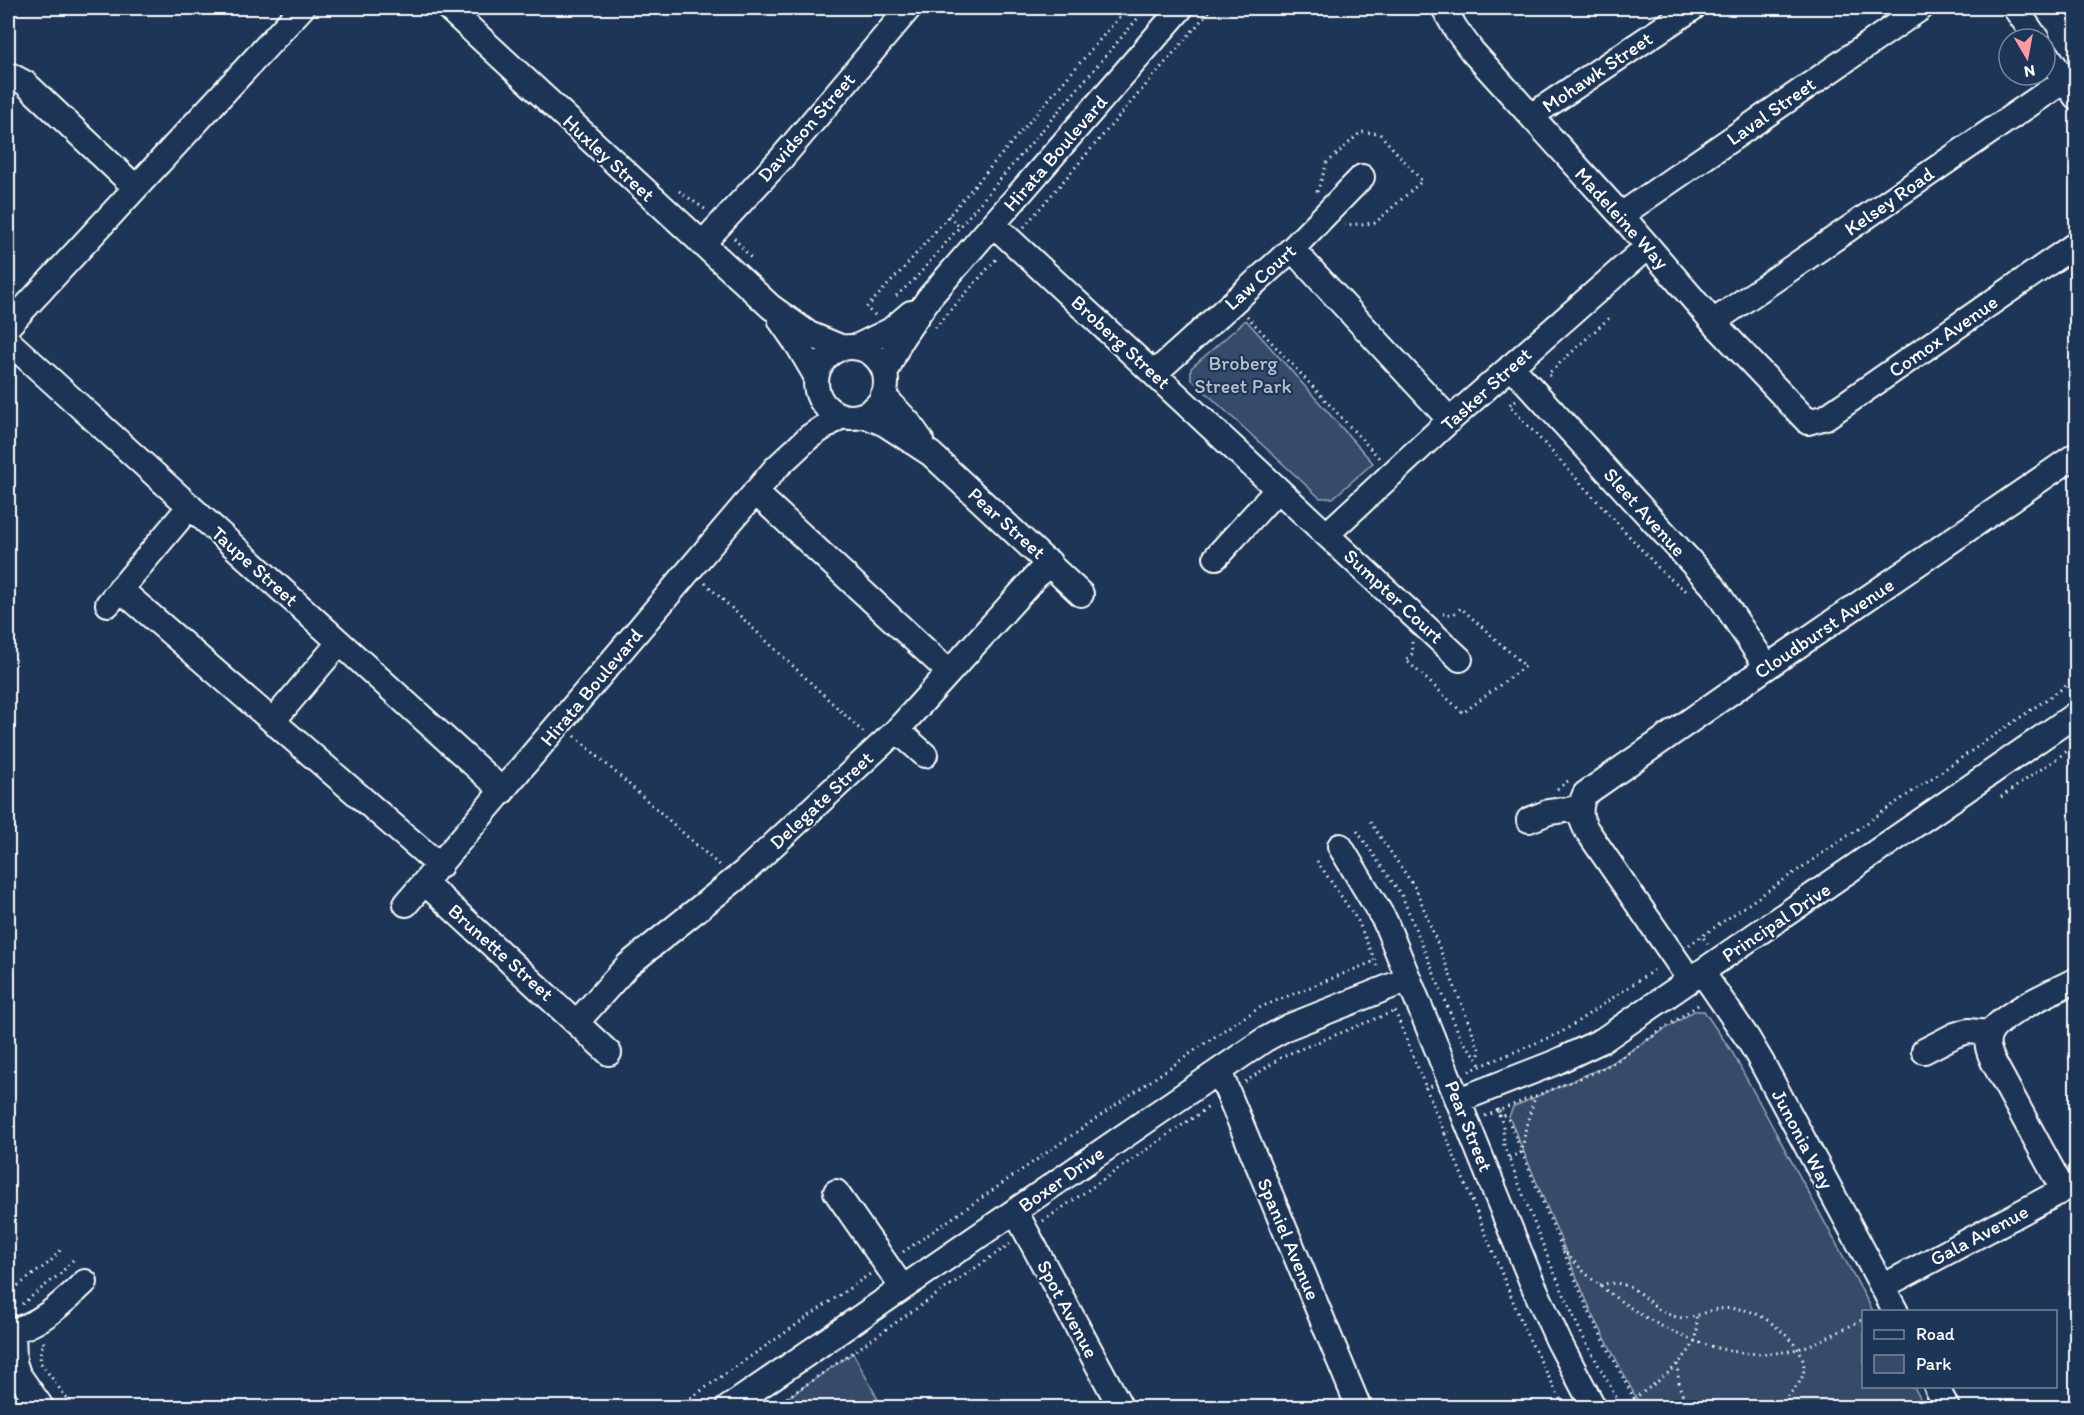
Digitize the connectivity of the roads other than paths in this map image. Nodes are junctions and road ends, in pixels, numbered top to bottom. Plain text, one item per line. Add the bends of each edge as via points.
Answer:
1 (302, 8) edge
2 (448, 8) edge
3 (1181, 8) edge
4 (1444, 8) edge
5 (1693, 8) edge
6 (1921, 8) edge
7 (2014, 8) edge
8 (900, 10) edge
9 (2028, 27) edge
10 (2057, 68) edge
11 (8, 74) edge
12 (2071, 88) edge
13 (1531, 116) junction
14 (1362, 177) dead end
15 (135, 187) junction
16 (1621, 215) junction
17 (993, 224) junction
18 (702, 244) junction
19 (2076, 244) edge
20 (1647, 247) junction
21 (1292, 249) junction
22 (929, 298) junction
23 (771, 307) junction
24 (1713, 322) junction
25 (8, 326) edge
26 (8, 341) edge
27 (850, 347) junction
28 (1511, 366) junction
29 (1155, 373) junction
30 (816, 382) junction
31 (884, 384) junction
32 (853, 416) junction
33 (1450, 420) junction
34 (1808, 422) joint
35 (931, 454) junction
36 (2076, 455) edge
37 (775, 469) junction
38 (1277, 490) junction
39 (755, 492) junction
40 (190, 506) junction
41 (1327, 534) junction
42 (1216, 557) dead end
43 (1049, 562) junction
44 (1081, 594) dead end
45 (339, 643) junction
46 (1460, 659) dead end
47 (1767, 667) junction
48 (949, 672) junction
49 (2076, 714) edge
50 (273, 721) junction
51 (897, 730) junction
52 (925, 755) dead end
53 (503, 791) junction
54 (1569, 809) junction
55 (1529, 820) dead end
56 (1348, 839) road end
57 (433, 874) junction
58 (406, 904) dead end
59 (1704, 971) junction
60 (1409, 979) junction
61 (2076, 980) edge
62 (577, 1022) junction
63 (1990, 1033) junction
64 (1924, 1051) dead end
65 (609, 1053) dead end
66 (1219, 1071) junction
67 (1459, 1100) junction
68 (2070, 1186) edge
69 (836, 1192) dead end
70 (1015, 1211) junction
71 (85, 1282) dead end
72 (902, 1287) junction
73 (1882, 1287) junction
74 (1895, 1310) edge
75 (15, 1321) edge
76 (1937, 1388) edge
77 (42, 1407) edge
78 (728, 1407) edge
79 (1121, 1407) edge
80 (1359, 1407) edge
81 (1594, 1407) edge
82 (1947, 1407) edge

1 - 15 street
2 - 18 street, Huxley Street
3 - 17 street, Hirata Boulevard
4 - 13 street, Madeleine Way via 1462,39
5 - 13 street, Mohawk Street
6 - 16 street, Laval Street
7 - 9 street
8 - 18 street, Davidson Street via 780,160
10 - 12 street
11 - 15 street via 25,84
12 - 24 street, Kelsey Road
13 - 16 street, Madeleine Way
14 - 21 street, Law Court
15 - 25 street
16 - 20 street, Madeleine Way
17 - 22 street, Hirata Boulevard
17 - 29 street, Broberg Street
18 - 23 street, Huxley Street
19 - 34 street, Comox Avenue via 1826,417
20 - 24 street, Madeleine Way
20 - 28 street, Tasker Street
21 - 29 street, Law Court
21 - 33 street
22 - 27 street, Hirata Boulevard via 879,321
22 - 31 street, Hirata Boulevard via 901,339
23 - 27 street, Huxley Street via 809,334
23 - 30 street, Huxley Street via 799,346
24 - 34 street, Madeleine Way
26 - 40 street, Taupe Street
27 - 30 street via 832,352 823,360
27 - 31 street via 877,358
28 - 33 street, Tasker Street
28 - 47 street, Sleet Avenue via 1713,586
29 - 38 street, Broberg Street
30 - 32 street via 823,404 831,412
30 - 37 street, Hirata Boulevard via 804,423
31 - 32 street via 873,409
31 - 35 street, Pear Street
32 - 35 street, Pear Street via 885,424
32 - 37 street, Hirata Boulevard via 809,437
33 - 41 street, Tasker Street
35 - 43 street, Pear Street
36 - 47 street, Cloudburst Avenue
37 - 39 street, Hirata Boulevard
38 - 41 street, Broberg Street
38 - 42 street
39 - 48 street
39 - 53 street, Hirata Boulevard
40 - 45 street, Taupe Street
40 - 50 street, Brunette Street via 114,597
41 - 46 street, Sumpter Court
43 - 44 street, Pear Street
43 - 48 street, Delegate Street
45 - 50 street
45 - 53 street, Taupe Street
47 - 54 street, Cloudburst Avenue via 1593,787
48 - 51 street, Delegate Street
49 - 59 street, Principal Drive
50 - 57 street, Brunette Street
51 - 52 street
51 - 62 street, Delegate Street via 735,879 628,965
53 - 57 street, Hirata Boulevard
54 - 55 street
54 - 59 street
56 - 60 street, Pear Street
57 - 58 street, Hirata Boulevard
57 - 62 street, Brunette Street
59 - 67 street, Principal Drive via 1588,1047
59 - 73 street, Junonia Way via 1752,1046
60 - 66 street, Boxer Drive via 1288,1027
60 - 67 street, Pear Street
61 - 63 street via 2011,1014
62 - 65 street, Brunette Street
63 - 64 street via 1968,1031
63 - 68 street via 1988,1046 1993,1061
66 - 70 street, Boxer Drive
66 - 80 street, Spaniel Avenue
67 - 81 street, Pear Street via 1536,1290
68 - 73 street, Gala Avenue
69 - 72 street
70 - 72 street, Boxer Drive
70 - 79 street, Spot Avenue
71 - 75 street via 63,1301
72 - 78 street, Boxer Drive
73 - 74 street, Junonia Way
75 - 77 street via 14,1362
76 - 82 street

